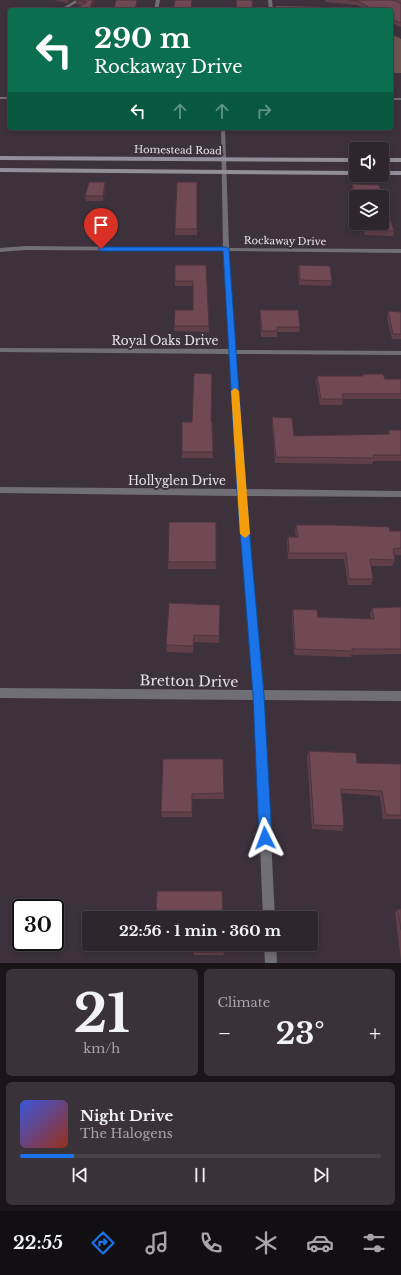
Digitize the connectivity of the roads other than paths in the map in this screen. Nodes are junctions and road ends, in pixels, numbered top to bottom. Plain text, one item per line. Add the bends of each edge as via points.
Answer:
1 (79, 0) edge
2 (65, 8) edge
3 (224, 130) edge
4 (0, 158) edge
5 (47, 158) junction
6 (225, 160) junction
7 (349, 160) edge
8 (389, 160) edge
9 (401, 160) edge
10 (0, 170) edge
11 (44, 170) junction
12 (225, 171) junction
13 (349, 172) edge
14 (389, 173) edge
15 (401, 173) edge
16 (226, 249) junction
17 (0, 250) edge
18 (401, 251) edge
19 (0, 350) edge
20 (232, 352) junction
21 (401, 354) edge
22 (0, 490) edge
23 (241, 492) junction
24 (401, 494) edge
25 (0, 693) edge
26 (258, 695) junction
27 (401, 696) edge
28 (269, 911) edge
29 (270, 951) edge
30 (271, 963) edge

1 - 2 street
3 - 6 street
4 - 5 main road, Homestead Road
5 - 6 main road, Homestead Road
5 - 11 main road
6 - 7 main road, Homestead Road
6 - 12 street
8 - 9 main road
10 - 11 main road, Homestead Road
11 - 12 main road, Homestead Road
12 - 13 main road, Homestead Road
12 - 16 street
14 - 15 main road
16 - 17 street, Rockaway Drive
16 - 18 street, Rockaway Drive
16 - 20 street
19 - 20 street, Royal Oaks Drive
20 - 21 street, Royal Oaks Drive
20 - 23 street
22 - 23 street, Hollyglen Drive
23 - 24 street, Hollyglen Drive
23 - 26 street
25 - 26 street, Bretton Drive
26 - 27 street, Bretton Drive
26 - 28 street
29 - 30 street

